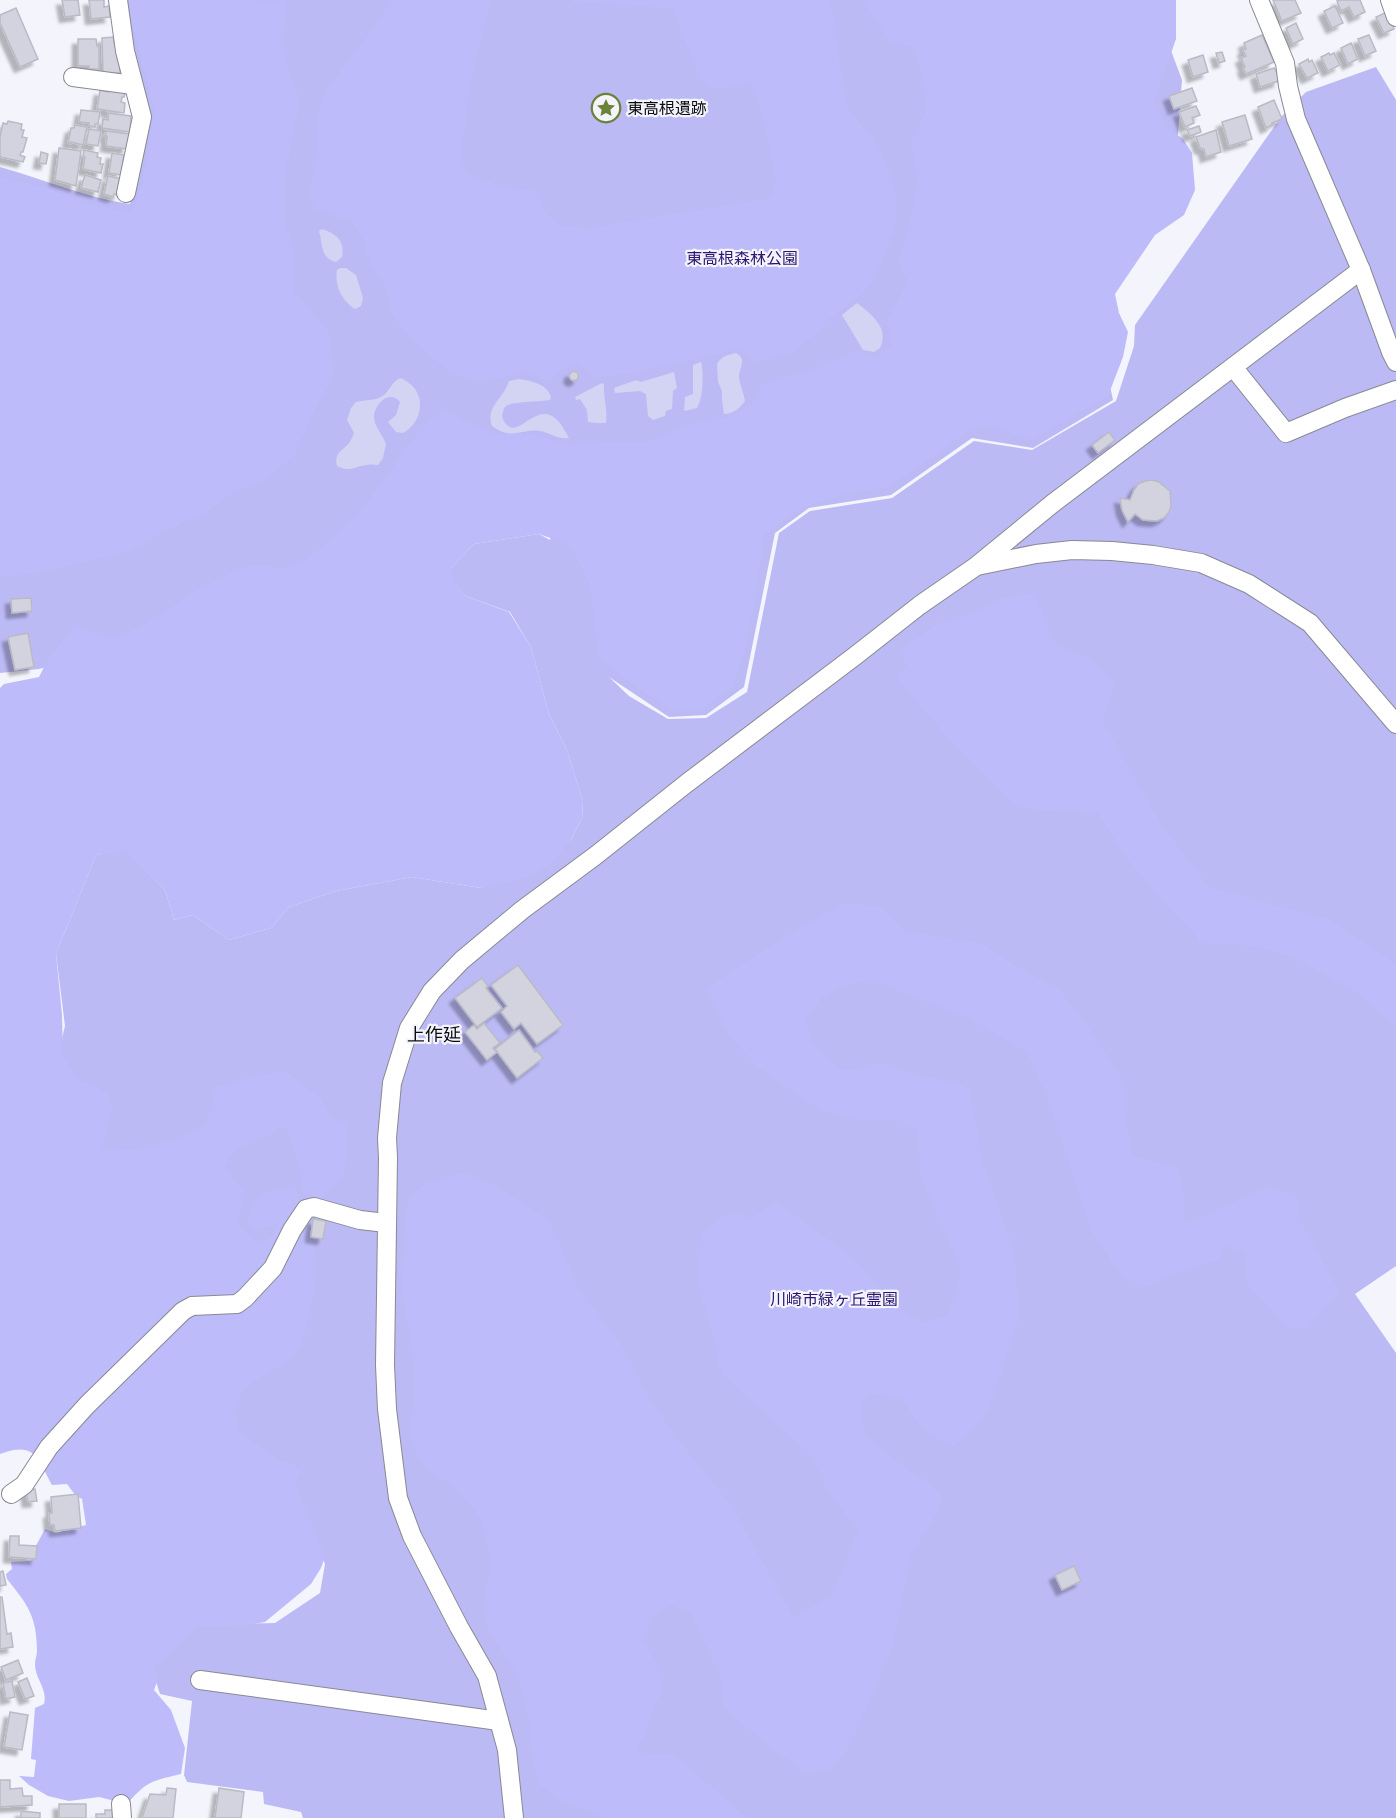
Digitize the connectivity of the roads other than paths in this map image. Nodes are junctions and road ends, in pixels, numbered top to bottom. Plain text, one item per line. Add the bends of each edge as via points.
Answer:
1 (118, 0) edge
2 (1259, 0) edge
3 (1389, 0) edge
4 (1396, 17) edge
5 (73, 77) dead end
6 (133, 85) junction
7 (126, 193) dead end
8 (1361, 270) junction
9 (1396, 362) edge
10 (1233, 367) junction
11 (1396, 390) edge
12 (975, 567) junction
13 (1396, 724) edge
14 (386, 1223) junction
15 (11, 1494) dead end
16 (200, 1680) dead end
17 (499, 1721) junction
18 (514, 1818) edge

1 - 6 street
2 - 8 street via 1285,63 1296,119
3 - 4 street
5 - 6 street
6 - 7 street via 142,117
8 - 9 street
8 - 10 street
10 - 11 street via 1286,433
10 - 12 street
12 - 13 street via 1072,549 1201,563 1249,584 1310,623
12 - 14 street via 522,910 432,991 409,1028 392,1083
14 - 15 street via 314,1207 306,1209 273,1268 245,1298 237,1304 192,1306 183,1311 87,1405 49,1447 24,1485
14 - 17 street via 385,1365 398,1498 412,1536 487,1676
16 - 17 street
17 - 18 street via 507,1750

